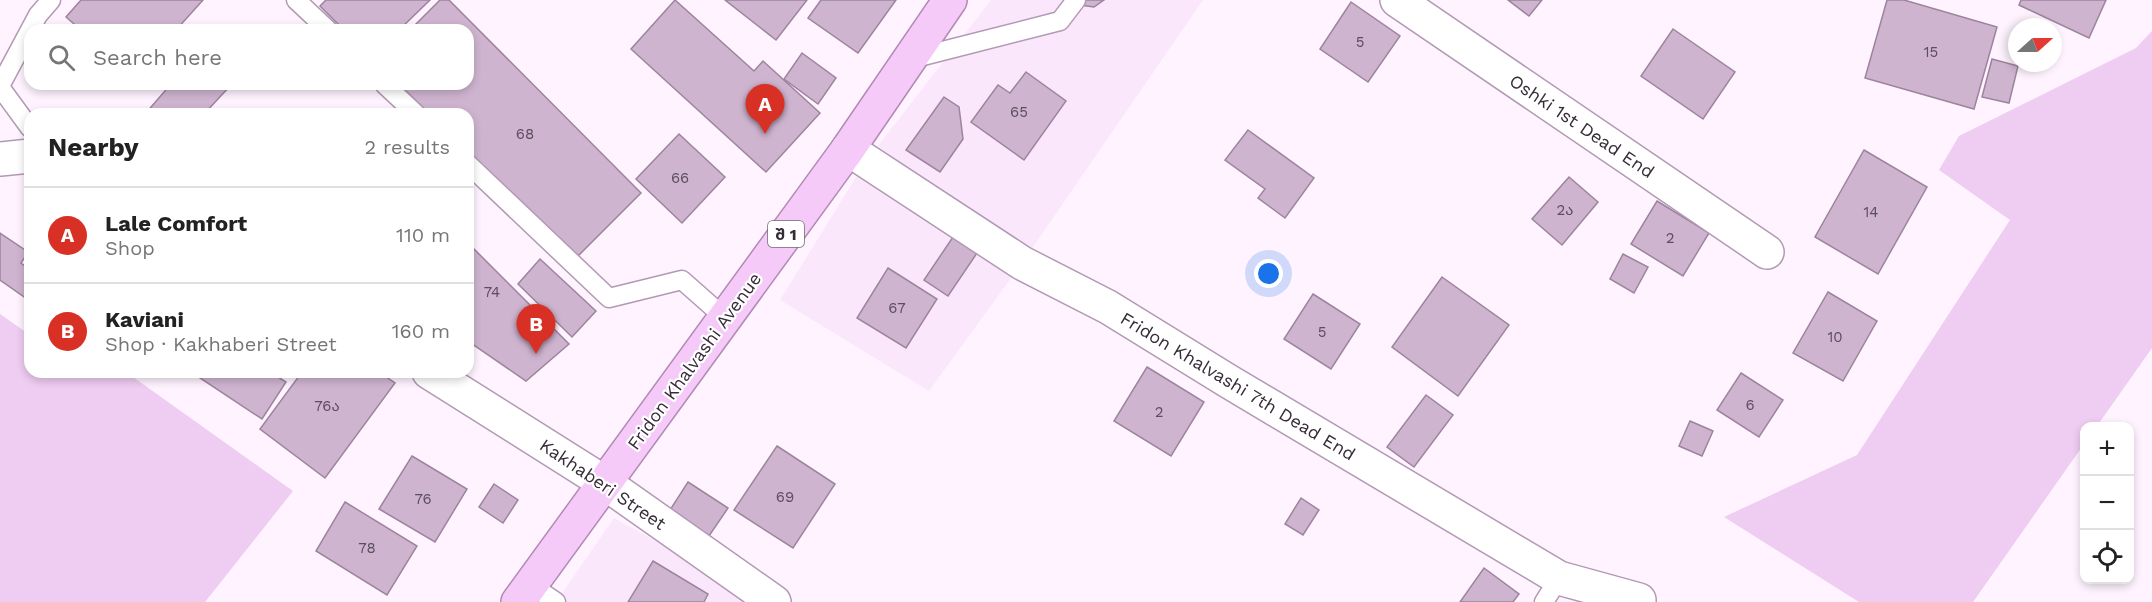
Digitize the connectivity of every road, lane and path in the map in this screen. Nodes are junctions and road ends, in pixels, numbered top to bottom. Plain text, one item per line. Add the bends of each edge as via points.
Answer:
1 (51, 0) edge
2 (296, 0) edge
3 (950, 0) edge
4 (1076, 0) edge
5 (1415, 5) edge
6 (33, 24) edge
7 (322, 24) edge
8 (24, 41) edge
9 (909, 60) junction
10 (0, 86) edge
11 (390, 90) edge
12 (410, 108) edge
13 (24, 120) edge
14 (848, 149) junction
15 (24, 157) edge
16 (0, 159) edge
17 (474, 170) edge
18 (1767, 252) dead end
19 (725, 318) junction
20 (439, 378) edge
21 (605, 483) junction
22 (1552, 590) edge
23 (535, 596) edge
24 (1639, 600) dead end
25 (774, 602) edge

1 - 6 lane
2 - 7 lane
3 - 9 highway, Fridon Khalvashi Avenue / შ 1
4 - 9 lane via 1059,21
5 - 18 street, Oshki 1st Dead End
8 - 10 lane
9 - 14 highway, Fridon Khalvashi Avenue / შ 1
10 - 13 lane
11 - 12 lane
14 - 19 highway, Fridon Khalvashi Avenue / შ 1
14 - 22 street, Fridon Khalvashi 7th Dead End via 1022,263 1108,307 1228,381
15 - 16 street
17 - 19 lane via 609,298 681,280
19 - 21 highway, Fridon Khalvashi Avenue / შ 1
20 - 21 street, Kakhaberi Street
21 - 23 highway, Fridon Khalvashi Avenue / შ 1
21 - 25 street, Kakhaberi Street
22 - 24 street, Fridon Khalvashi 7th Dead End

